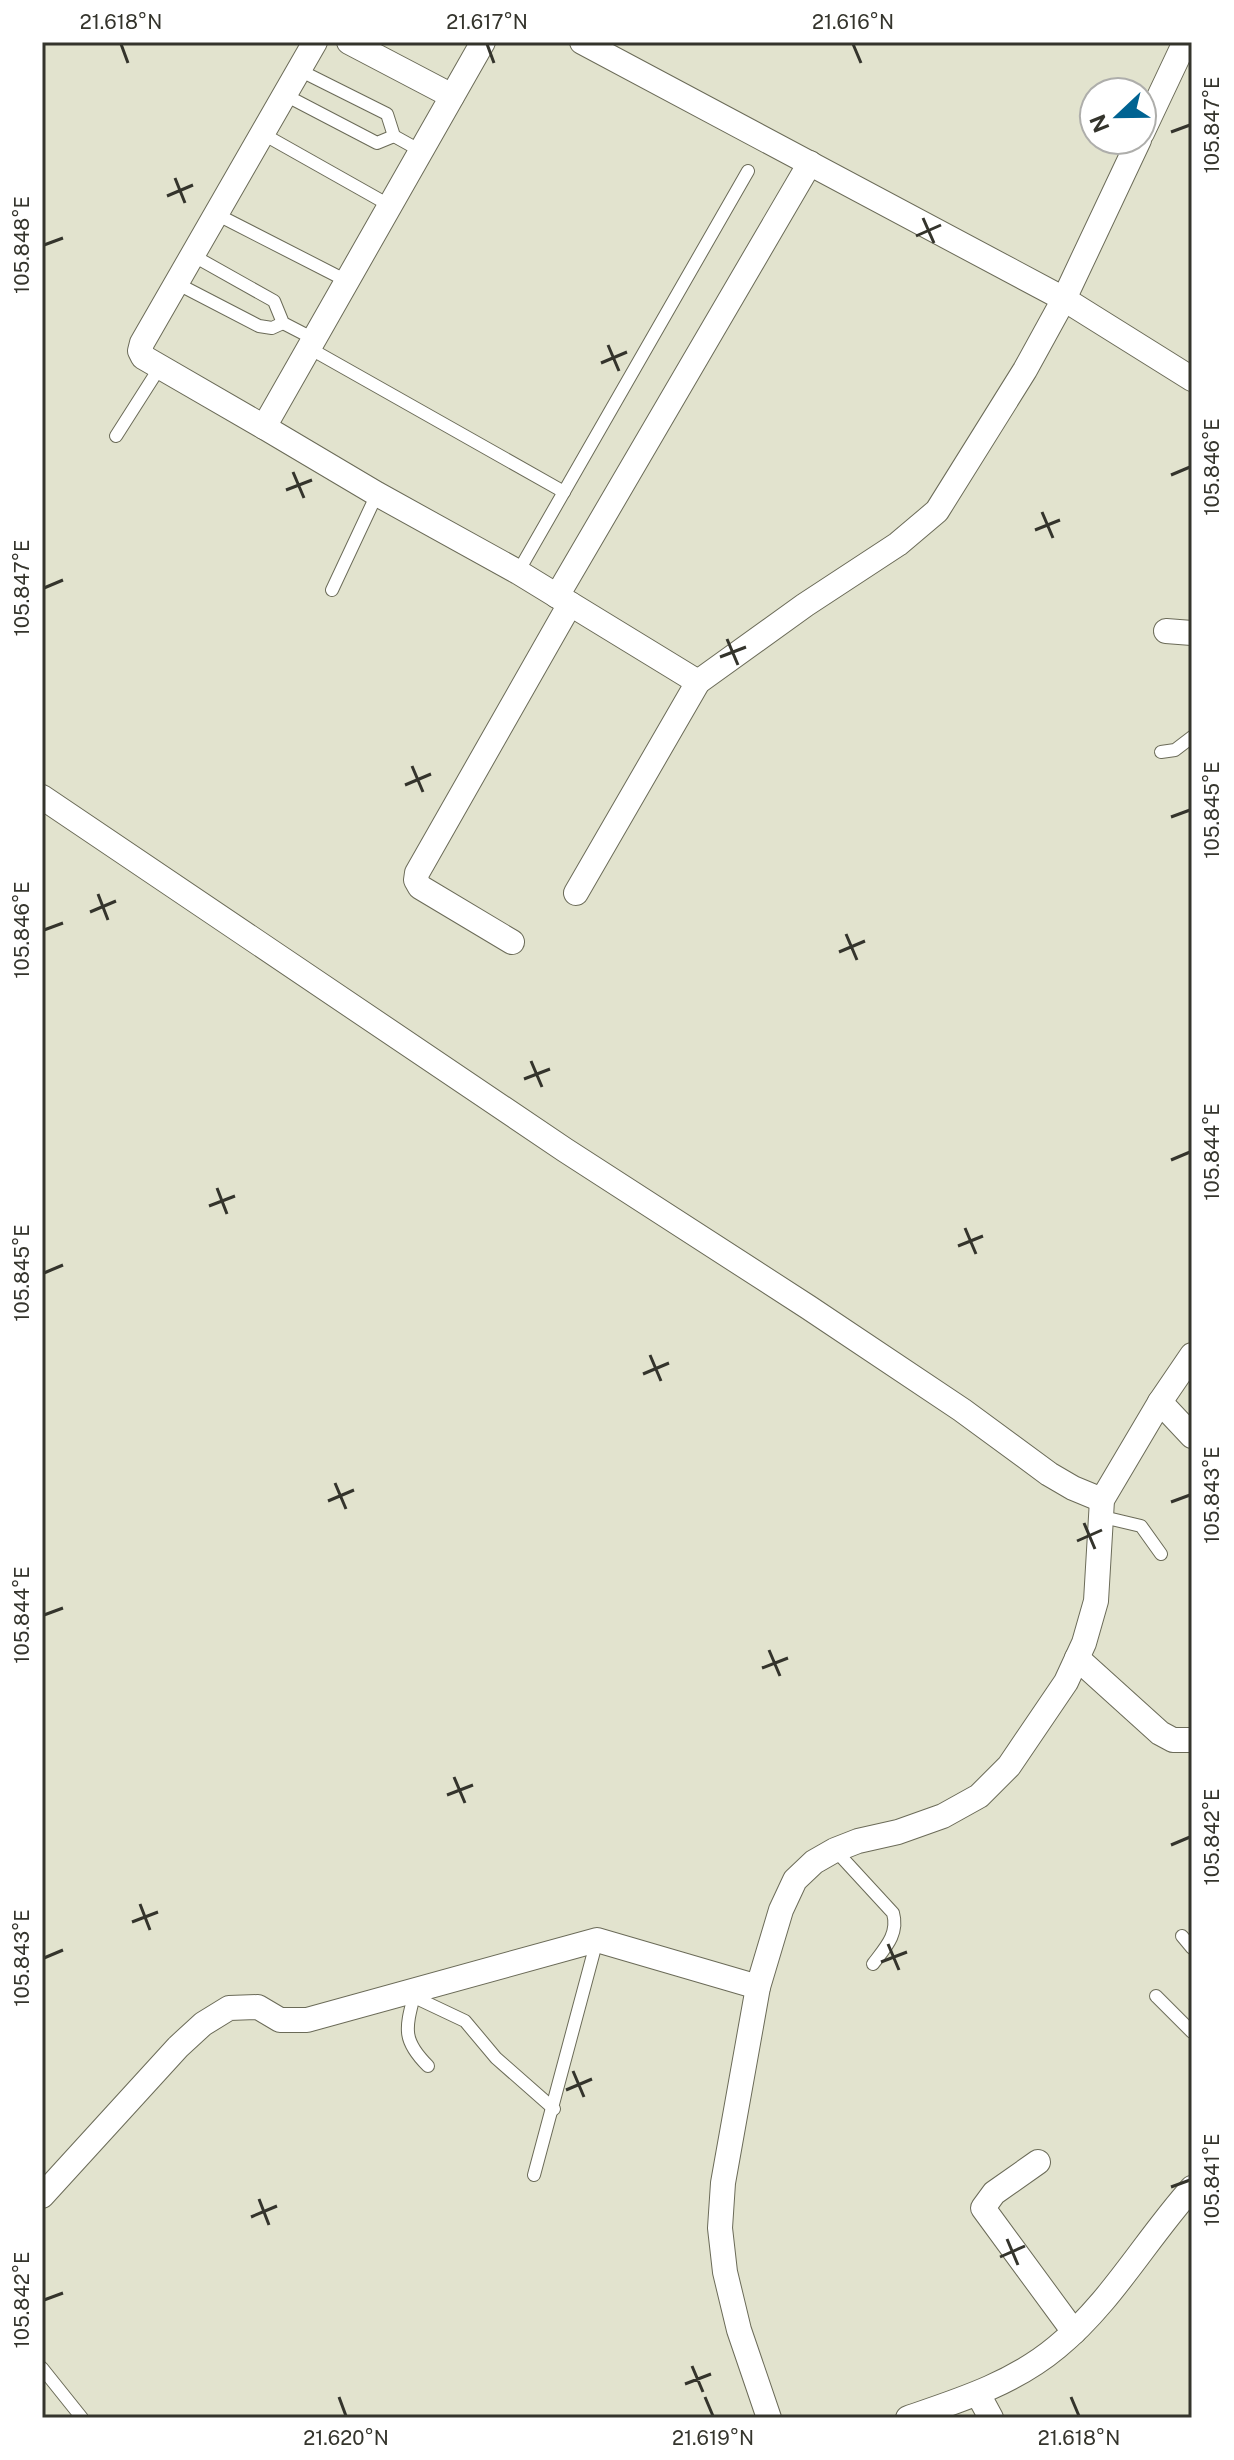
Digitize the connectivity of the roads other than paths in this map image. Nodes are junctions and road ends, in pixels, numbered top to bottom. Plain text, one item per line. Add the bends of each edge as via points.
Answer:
1 (315, 42) edge
2 (349, 42) edge
3 (483, 42) edge
4 (582, 42) edge
5 (1185, 42) edge
6 (299, 70) junction
7 (285, 95) junction
8 (452, 96) junction
9 (1158, 99) edge
10 (263, 134) junction
11 (394, 136) junction
12 (421, 151) junction
13 (1131, 156) edge
14 (810, 163) junction
15 (748, 171) dead end
16 (389, 205) junction
17 (216, 214) junction
18 (192, 255) junction
19 (347, 281) junction
20 (176, 283) junction
21 (1064, 299) junction
22 (283, 323) junction
23 (312, 343) junction
24 (160, 367) junction
25 (1192, 379) edge
26 (264, 427) junction
27 (116, 436) dead end
28 (564, 492) junction
29 (377, 494) junction
30 (518, 572) junction
31 (332, 590) dead end
32 (563, 600) junction
33 (1166, 631) dead end
34 (1192, 633) edge
35 (698, 682) junction
36 (1192, 737) edge
37 (1161, 752) dead end
38 (42, 797) edge
39 (576, 893) dead end
40 (512, 942) dead end
41 (1192, 1355) edge
42 (1160, 1402) junction
43 (1192, 1436) edge
44 (1100, 1508) junction
45 (1161, 1554) dead end
46 (1077, 1658) junction
47 (1192, 1740) edge
48 (835, 1850) junction
49 (1182, 1936) dead end
50 (597, 1940) junction
51 (1192, 1948) edge
52 (873, 1964) dead end
53 (758, 1987) junction
54 (409, 1994) junction
55 (1156, 1996) dead end
56 (1192, 2032) edge
57 (428, 2066) dead end
58 (554, 2109) junction
59 (1038, 2162) dead end
60 (534, 2175) dead end
61 (1192, 2188) edge
62 (42, 2196) edge
63 (1074, 2332) junction
64 (42, 2368) edge
65 (978, 2394) junction
66 (82, 2418) edge
67 (769, 2418) edge
68 (908, 2418) edge
69 (991, 2418) edge

1 - 6 street
2 - 8 street
3 - 8 street
4 - 14 street
5 - 9 street
6 - 7 street
6 - 11 lane via 387,114
7 - 10 street
7 - 11 lane via 377,143
8 - 12 street
10 - 16 lane
10 - 17 street
11 - 12 lane
12 - 16 street
13 - 21 street
14 - 21 street
14 - 32 street
15 - 28 lane
16 - 19 street
17 - 18 street
17 - 19 lane
18 - 20 street
18 - 22 lane via 274,301
19 - 23 street
20 - 22 lane via 265,328
20 - 24 street via 140,351
21 - 25 street
21 - 35 street via 937,511 898,544
22 - 23 lane
23 - 26 street
23 - 28 lane
24 - 26 street
24 - 27 lane
26 - 29 street
28 - 30 lane
29 - 30 street
29 - 31 lane
30 - 32 street
32 - 35 street
32 - 40 street via 417,873 420,887
33 - 34 street
35 - 39 street
36 - 37 lane via 1175,750
38 - 44 street via 962,1410
41 - 42 street
42 - 43 street
42 - 44 street
44 - 45 lane via 1141,1526
44 - 46 street via 1096,1601
46 - 47 street via 1160,1733 1173,1740
46 - 48 street via 1017,1755 979,1796 943,1816
48 - 52 lane via 893,1913 891,1941
48 - 53 street via 795,1880
49 - 51 lane
50 - 53 street
50 - 54 street
50 - 58 lane
53 - 67 street via 723,2183 720,2228 739,2330
54 - 57 lane via 407,2038
54 - 58 lane via 465,2021 496,2058
54 - 62 street via 307,2020 280,2020 258,2007 229,2008 178,2047
55 - 56 lane
58 - 60 lane
59 - 63 street via 994,2193 983,2208
61 - 63 street
63 - 65 street via 1030,2367
64 - 66 lane
65 - 68 street
65 - 69 street

